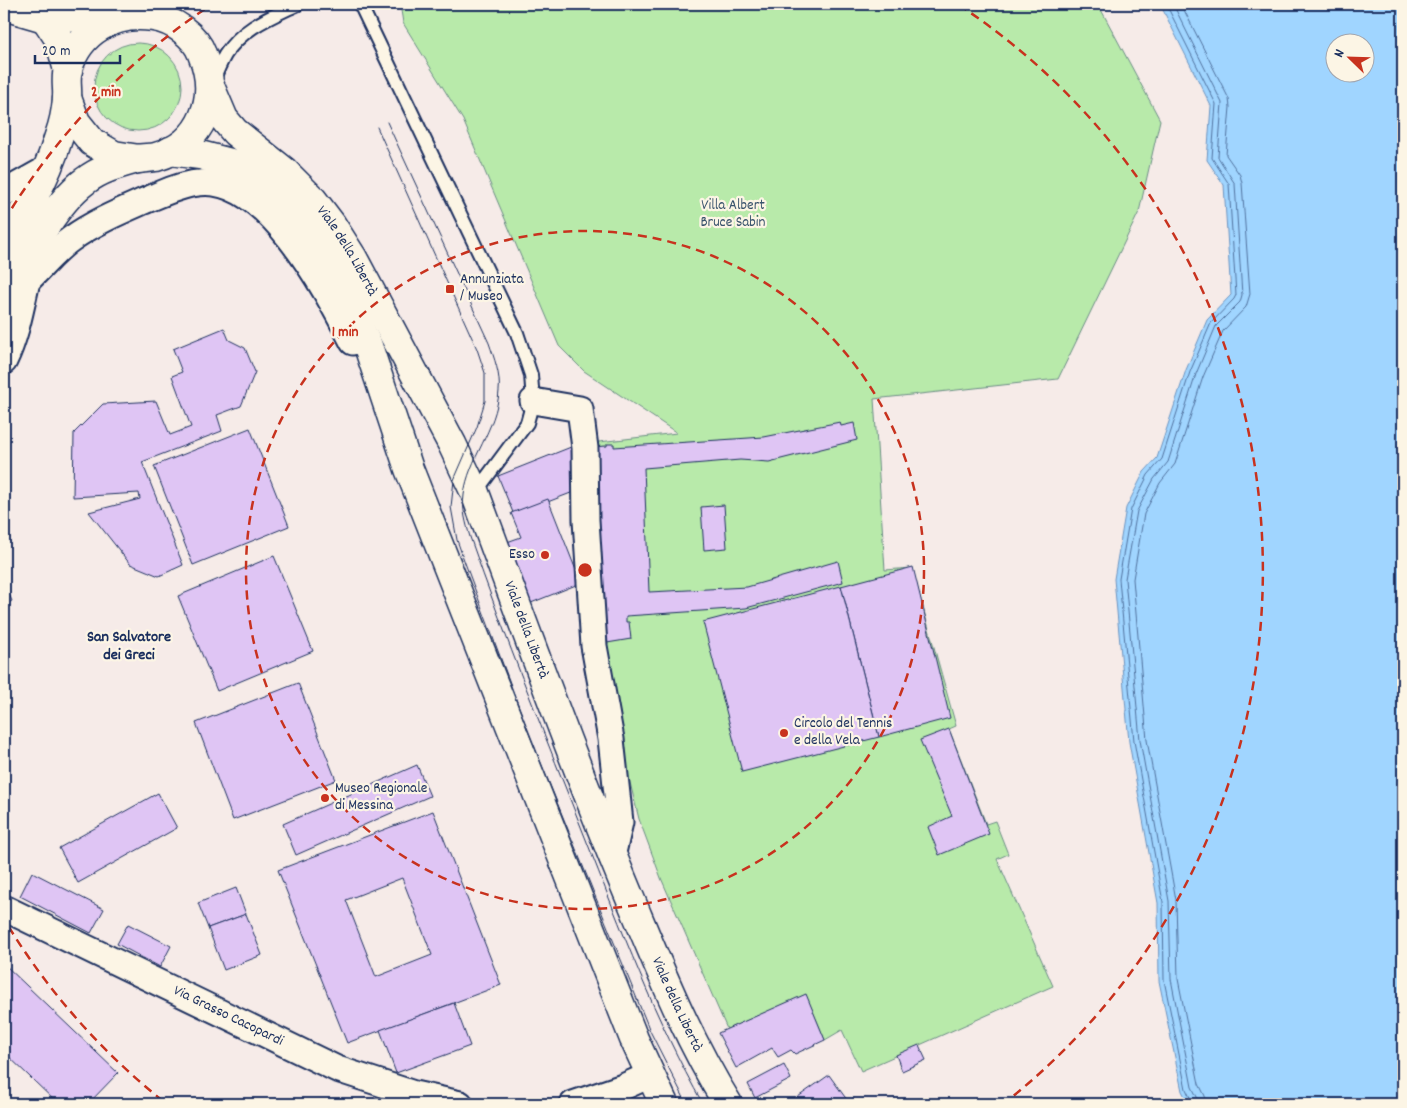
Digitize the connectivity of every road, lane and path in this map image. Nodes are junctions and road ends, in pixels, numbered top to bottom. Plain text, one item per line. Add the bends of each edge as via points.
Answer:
1 (298, 4) edge
2 (360, 4) edge
3 (4, 6) edge
4 (101, 13) edge
5 (44, 18) junction
6 (68, 70) junction
7 (210, 86) junction
8 (67, 98) junction
9 (170, 151) junction
10 (139, 159) junction
11 (45, 170) junction
12 (4, 194) edge
13 (4, 239) edge
14 (15, 283) edge
15 (4, 300) edge
16 (4, 361) edge
17 (533, 401) junction
18 (387, 403) junction
19 (475, 493) junction
20 (612, 857) junction
21 (4, 908) edge
22 (650, 1075) junction
23 (460, 1104) edge
24 (573, 1104) edge
25 (664, 1104) edge
26 (728, 1104) edge

1 - 7 lane via 250,28 236,41 225,55
2 - 17 lane via 517,333 531,375
3 - 5 main road
4 - 5 main road
4 - 6 main road via 106,22 82,42
4 - 7 main road via 158,17 175,24 201,51 208,68
5 - 6 main road via 59,38
6 - 8 main road
7 - 9 main road via 208,106 200,125 187,140
7 - 19 main road, Viale della Libertà via 224,119 242,138 284,171 332,225 443,426
8 - 10 main road via 76,122 92,142 114,155
8 - 11 main road via 60,135
9 - 10 main road
9 - 18 main road, Viale della Libertà via 200,154 231,163 271,191 298,218 335,275 368,346
10 - 14 main road via 101,170 72,192 57,209
11 - 12 street
11 - 13 main road via 34,194
14 - 15 street
14 - 16 street via 18,322
14 - 18 street via 70,239 119,212 199,182 233,188 258,205 285,232 304,258 329,296
17 - 19 lane via 527,423
17 - 20 street via 580,409 594,646 611,739 620,822
18 - 22 main road, Viale della Libertà via 420,496
19 - 20 main road, Viale della Libertà
20 - 26 main road, Viale della Libertà via 680,1016
21 - 23 street, Via Grasso Cacopardi via 337,1069 414,1094
22 - 24 street
22 - 25 main road, Viale della Libertà

